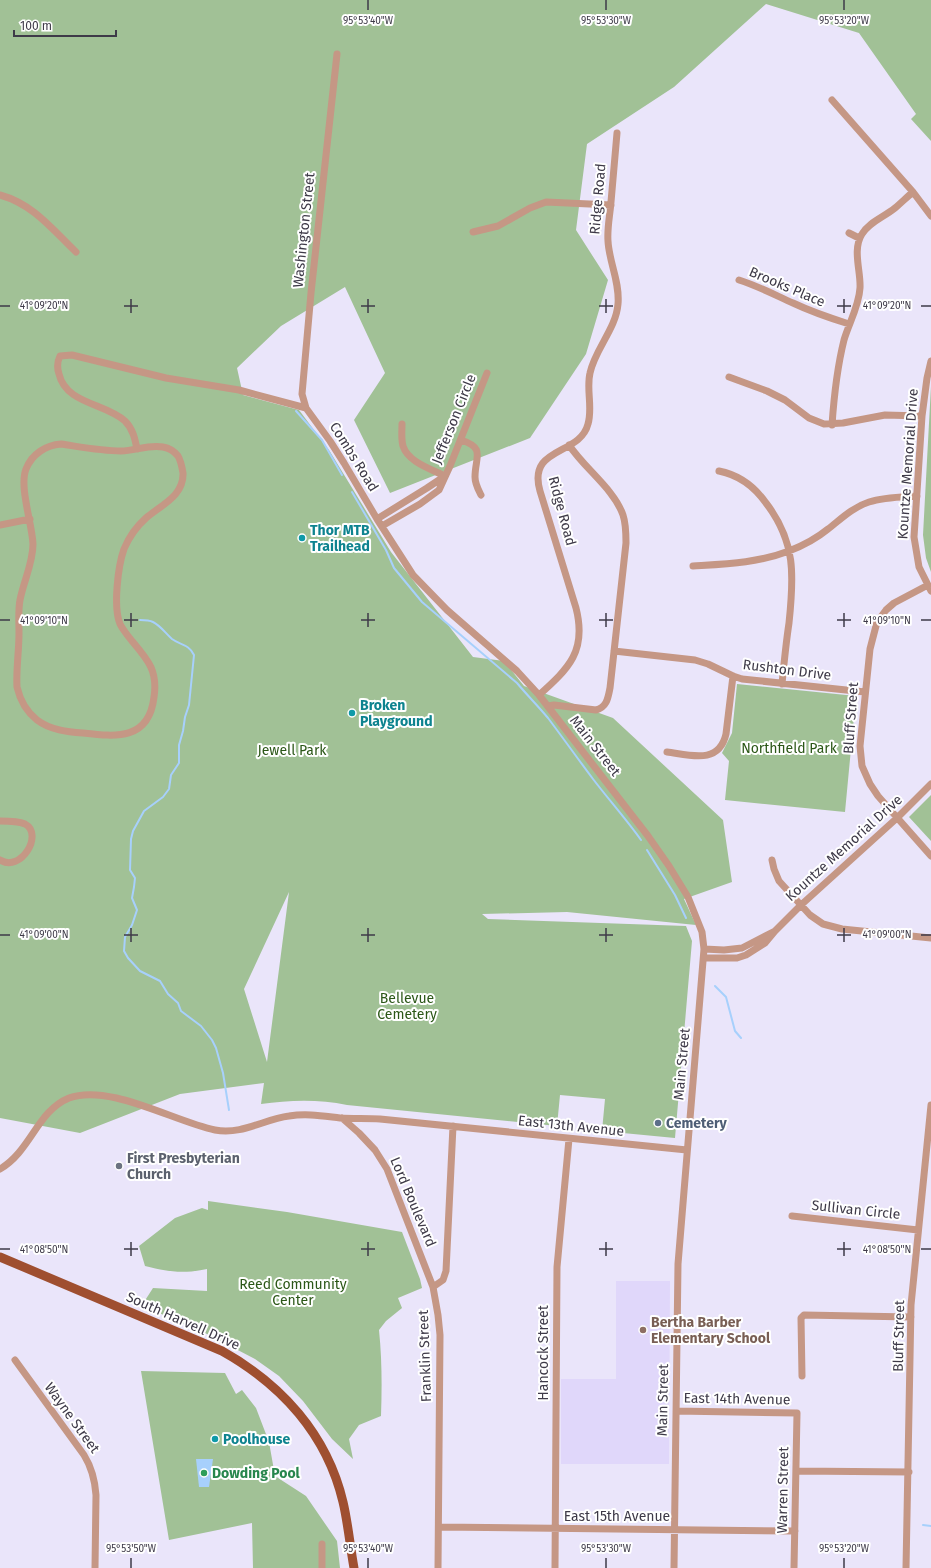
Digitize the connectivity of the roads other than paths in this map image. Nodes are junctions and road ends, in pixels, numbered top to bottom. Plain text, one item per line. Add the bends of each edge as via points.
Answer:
1 (336, 54) dead end
2 (832, 100) dead end
3 (617, 133) dead end
4 (913, 192) junction
5 (0, 195) edge
6 (610, 205) junction
7 (931, 216) edge
8 (473, 232) dead end
9 (848, 233) dead end
10 (859, 238) junction
11 (76, 252) dead end
12 (739, 280) dead end
13 (849, 324) junction
14 (931, 361) edge
15 (487, 373) dead end
16 (729, 377) dead end
17 (306, 408) junction
18 (922, 416) junction
19 (402, 424) dead end
20 (832, 425) junction
21 (460, 440) junction
22 (569, 445) junction
23 (137, 449) junction
24 (719, 472) dead end
25 (445, 476) junction
26 (481, 496) dead end
27 (917, 496) junction
28 (30, 519) junction
29 (377, 519) junction
30 (0, 525) edge
31 (382, 526) junction
32 (789, 551) junction
33 (693, 566) dead end
34 (929, 588) edge
35 (614, 651) junction
36 (733, 676) junction
37 (782, 684) junction
38 (866, 692) junction
39 (539, 694) junction
40 (548, 706) junction
41 (668, 752) dead end
42 (931, 784) edge
43 (898, 818) junction
44 (0, 821) edge
45 (931, 856) edge
46 (0, 860) edge
47 (772, 860) dead end
48 (801, 905) junction
49 (774, 931) junction
50 (931, 938) edge
51 (704, 950) junction
52 (704, 958) junction
53 (931, 1105) edge
54 (342, 1118) junction
55 (453, 1126) junction
56 (569, 1139) junction
57 (687, 1150) junction
58 (0, 1168) edge
59 (792, 1216) dead end
60 (918, 1230) junction
61 (0, 1257) edge
62 (433, 1287) junction
63 (911, 1317) junction
64 (15, 1360) dead end
65 (802, 1376) dead end
66 (676, 1411) junction
67 (797, 1413) joint
68 (797, 1471) junction
69 (909, 1472) junction
70 (439, 1527) junction
71 (556, 1528) junction
72 (675, 1529) junction
73 (795, 1531) junction
74 (322, 1544) dead end
75 (95, 1568) edge
76 (322, 1568) edge
77 (354, 1568) edge
78 (438, 1568) edge
79 (555, 1568) edge
80 (674, 1568) edge
81 (794, 1568) edge
82 (906, 1568) edge

1 - 17 street, Washington Street via 304,362 302,394
2 - 4 street
3 - 6 street, Ridge Road
4 - 7 street
4 - 10 street via 872,223
5 - 11 street via 34,211
6 - 8 street via 546,202 498,226
6 - 22 street, Ridge Road via 608,244 618,293 618,310 589,374 590,418 586,431
9 - 10 street
10 - 13 street via 857,252 860,291
12 - 13 street, Brooks Place
13 - 20 street via 838,366
14 - 18 street, Kountze Memorial Drive
15 - 21 street, Jefferson Circle
16 - 20 street via 785,400 817,422
17 - 23 street via 239,390 166,378 72,355 60,356 58,372 62,384 86,402 125,421 133,432
17 - 29 street, Combs Road via 337,452
18 - 20 street via 885,415
18 - 27 street, Kountze Memorial Drive
19 - 25 street via 403,445 410,457
21 - 25 street, Jefferson Circle
21 - 26 street via 476,448 478,459 475,479
22 - 35 street via 615,500 625,523 626,543
22 - 39 street, Ridge Road via 544,461 538,484 576,608 580,633 577,649 570,662
23 - 28 street via 115,450 61,444 43,449 28,464 24,476
23 - 28 street via 158,446 169,448 181,462 183,478 176,493 136,528 122,558 116,606 118,619 150,664 155,678 151,715 136,730 113,736 50,727 37,720 21,700 16,680 19,611 21,593 32,556
24 - 32 street via 730,473 740,478 762,498 776,517
25 - 29 street, Jefferson Circle
25 - 31 street, Jefferson Circle via 439,490 432,496
27 - 32 street via 869,502
27 - 34 street, Kountze Memorial Drive via 915,545 920,567
28 - 30 street
29 - 31 street, Combs Road
31 - 39 street, Combs Road via 405,564 423,586
32 - 33 street via 749,562
32 - 37 street via 792,592
34 - 38 street, Bluff Street via 894,603 877,622 870,649
35 - 36 street, Rushton Drive via 695,660
35 - 40 street via 609,694 604,706 592,710
36 - 37 street, Rushton Drive
36 - 41 street via 726,734 718,750 700,756
37 - 38 street, Rushton Drive
38 - 43 street, Bluff Street via 860,746 862,766 878,796
39 - 40 street, Combs Road
40 - 51 street, Main Street via 672,871 688,897 702,932
42 - 43 street, Kountze Memorial Drive
43 - 45 street, Bluff Street
43 - 48 street, Kountze Memorial Drive
44 - 46 street via 25,824 32,832 32,838 29,849 18,860 7,863
47 - 48 street via 779,881
48 - 49 street, Kountze Memorial Drive
48 - 50 street via 817,921 832,927
49 - 51 street via 742,948
49 - 52 street via 765,944 746,955 737,958
51 - 52 street, Main Street
52 - 57 street, Main Street
53 - 60 street, Bluff Street
54 - 55 street, East 13th Avenue
54 - 58 street, East 13th Avenue via 300,1114 280,1117 238,1131 218,1131 114,1097 80,1096 69,1098 54,1107 20,1152 12,1161
54 - 62 street, Lord Boulevard via 364,1137 387,1169
55 - 56 street, East 13th Avenue
55 - 62 street via 446,1271 443,1280
56 - 57 street, East 13th Avenue
56 - 71 street, Hancock Street via 557,1267
57 - 66 street, Main Street via 678,1264
59 - 60 street, Sullivan Circle
60 - 63 street, Bluff Street
61 - 77 main road, South Harvell Drive via 222,1351 266,1380 303,1418 326,1458 343,1501
62 - 70 street, Franklin Street via 440,1335
63 - 65 street via 804,1315 801,1318
63 - 69 street, Bluff Street
64 - 75 street, Wayne Street via 90,1465 96,1495
66 - 67 street, East 14th Avenue
66 - 72 street, Main Street
67 - 68 street, Warren Street
68 - 69 street
68 - 73 street, Warren Street
69 - 82 street, Bluff Street
70 - 71 street, East 15th Avenue
70 - 78 street, Franklin Street
71 - 72 street, East 15th Avenue
71 - 79 street, Hancock Street
72 - 73 street, East 15th Avenue
72 - 80 street, Main Street
73 - 81 street, Warren Street
74 - 76 street

